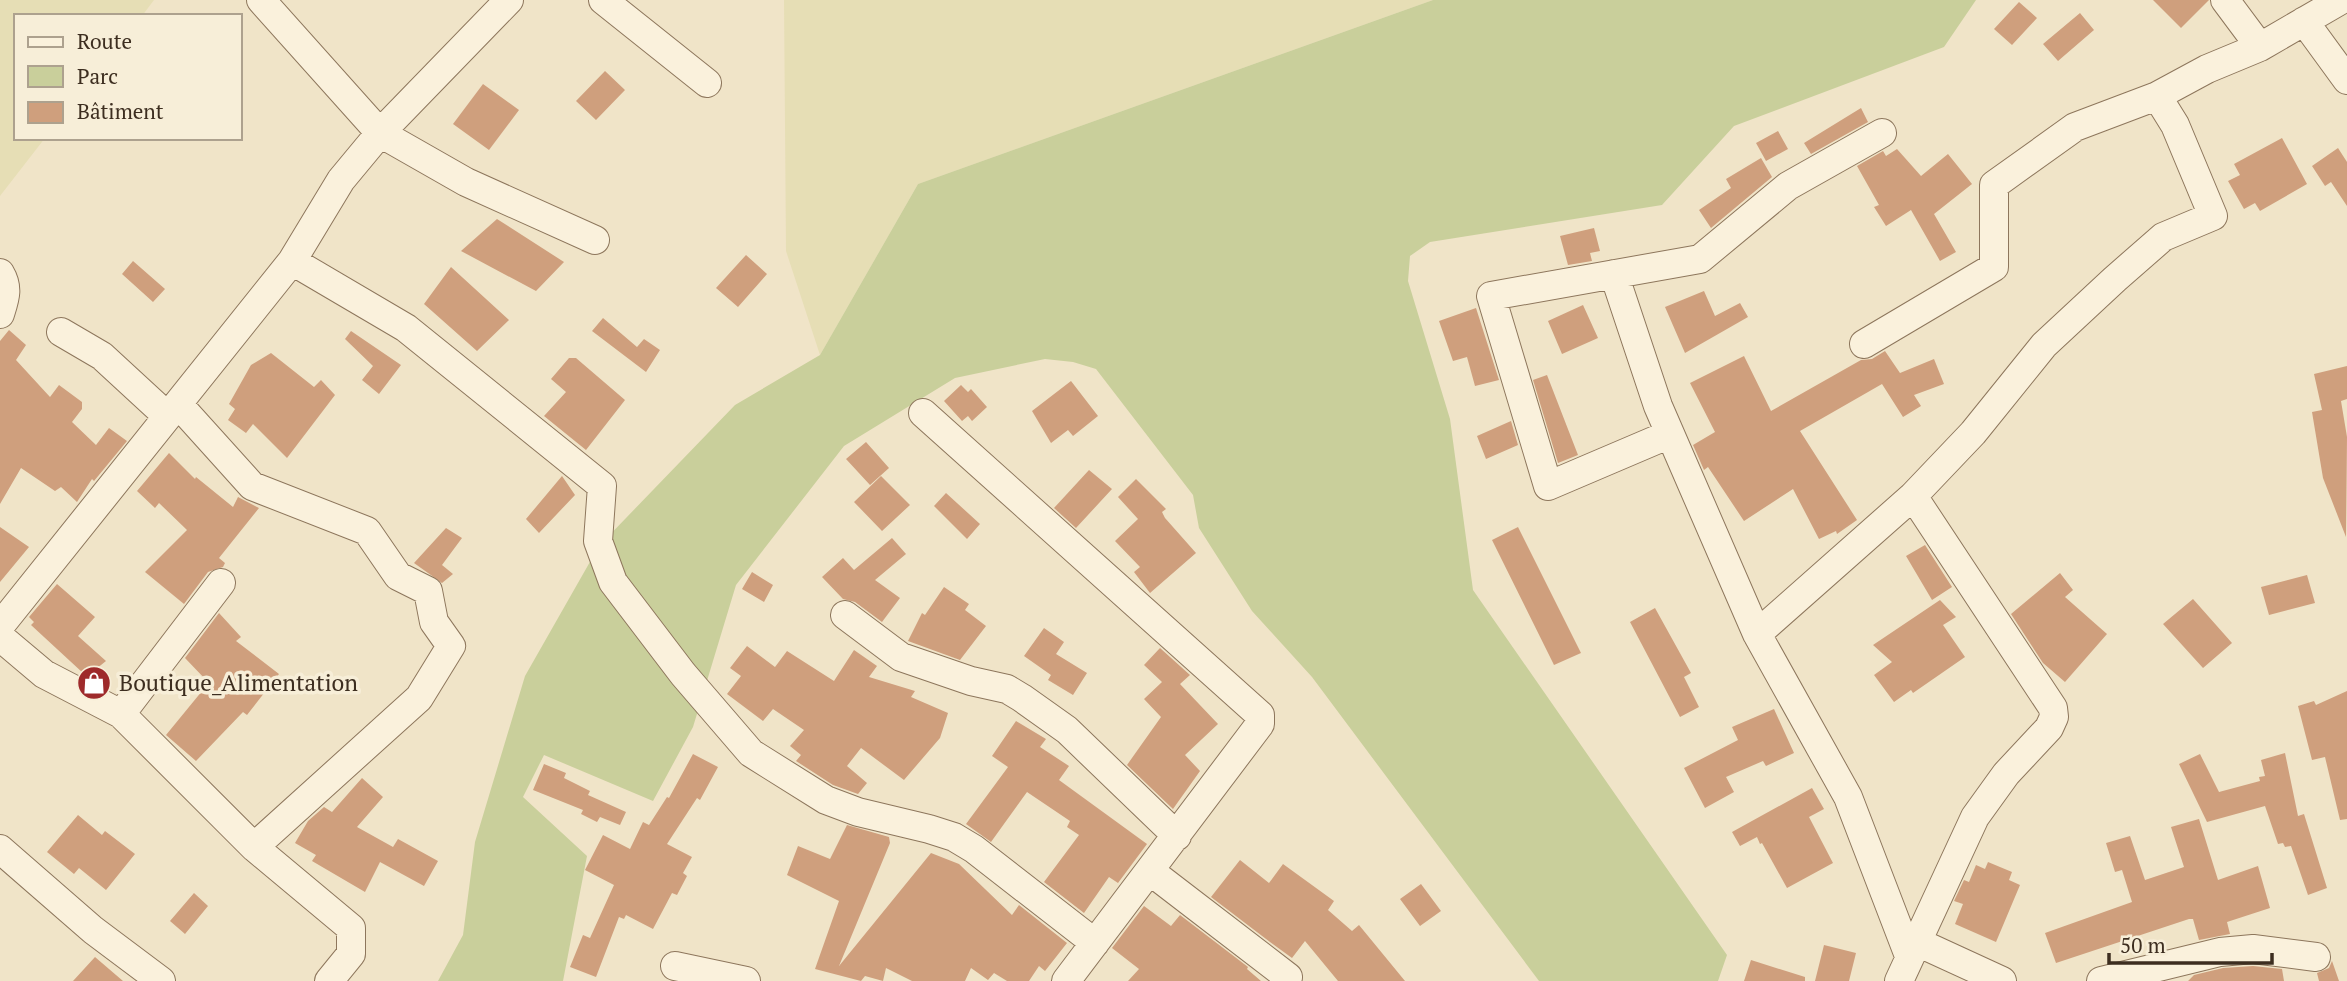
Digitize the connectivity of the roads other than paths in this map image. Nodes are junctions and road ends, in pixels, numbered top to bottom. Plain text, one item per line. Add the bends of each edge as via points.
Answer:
1 (261, 0) edge
2 (509, 0) edge
3 (603, 0) edge
4 (2225, 0) edge
5 (2341, 0) edge
6 (2304, 21) junction
7 (2260, 47) junction
8 (2347, 80) edge
9 (707, 83) dead end
10 (2157, 96) junction
11 (380, 133) junction
12 (1882, 133) dead end
13 (595, 240) dead end
14 (292, 261) junction
15 (0, 273) edge
16 (1614, 274) junction
17 (0, 314) edge
18 (61, 332) dead end
19 (1864, 344) dead end
20 (172, 410) junction
21 (923, 413) dead end
22 (1670, 434) junction
23 (1913, 496) junction
24 (221, 583) dead end
25 (845, 615) dead end
26 (1, 626) edge
27 (1757, 634) junction
28 (121, 714) junction
29 (1177, 835) junction
30 (254, 848) junction
31 (0, 849) edge
32 (1150, 871) junction
33 (1095, 943) junction
34 (2316, 957) dead end
35 (1908, 959) edge
36 (675, 967) dead end
37 (1288, 977) dead end
38 (161, 981) edge
39 (329, 981) edge
40 (746, 981) edge
41 (1066, 981) edge
42 (2002, 981) edge
43 (2101, 981) edge

1 - 11 street
2 - 11 street
3 - 9 street
4 - 7 street
5 - 6 street
6 - 7 street
6 - 8 street
7 - 10 street
10 - 19 street via 2075,127 1994,185 1994,267
10 - 23 street via 2175,125 2213,216 2163,237 2044,345 1973,433
11 - 13 street via 466,181
11 - 14 street via 341,180
12 - 16 street via 1788,186 1700,259
14 - 20 street
14 - 33 street via 406,328 602,486 598,541 614,582 683,674 751,753 826,800 954,837
15 - 17 street via 6,282
16 - 22 street
16 - 22 street via 1491,296 1548,486
18 - 20 street via 102,356
20 - 26 street
20 - 30 street via 252,486 366,531 398,576 428,591 434,622 451,646 419,698
21 - 29 street via 1260,715 1260,724
22 - 27 street
23 - 27 street
23 - 35 street via 2053,708 2054,717 2049,729 2006,774 1975,817
24 - 28 street
25 - 29 street via 901,657 1023,698 1068,730
26 - 28 street via 44,674
27 - 35 street via 1848,797
28 - 30 street
29 - 32 street
30 - 39 street via 351,928 351,954
31 - 38 street via 93,930
32 - 33 street
32 - 37 street
33 - 41 street
34 - 43 street via 2253,949 2220,952
35 - 42 street
36 - 40 street

